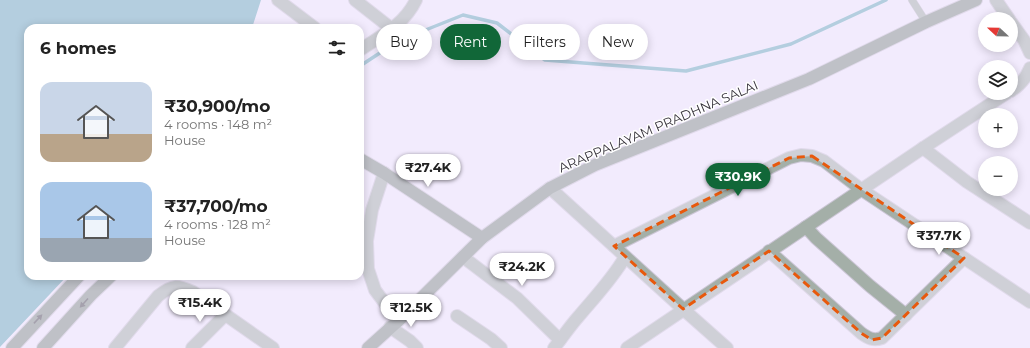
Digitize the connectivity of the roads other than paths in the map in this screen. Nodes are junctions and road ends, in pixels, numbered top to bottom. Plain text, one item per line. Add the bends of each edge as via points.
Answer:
1 (278, 0) edge
2 (355, 0) edge
3 (416, 0) edge
4 (912, 0) edge
5 (976, 0) edge
6 (996, 0) edge
7 (1004, 12) edge
8 (926, 22) junction
9 (310, 24) edge
10 (386, 24) edge
11 (398, 24) edge
12 (1018, 32) edge
13 (376, 40) edge
14 (364, 47) edge
15 (1030, 53) edge
16 (1030, 68) edge
17 (1018, 86) edge
18 (996, 100) edge
19 (922, 148) junction
20 (364, 161) edge
21 (384, 173) junction
22 (550, 188) junction
23 (862, 190) junction
24 (1030, 223) edge
25 (806, 227) junction
26 (482, 238) junction
27 (614, 246) junction
28 (769, 251) junction
29 (463, 257) junction
30 (625, 257) junction
31 (964, 258) junction
32 (75, 280) edge
33 (107, 280) edge
34 (1030, 302) edge
35 (683, 309) junction
36 (225, 315) junction
37 (906, 315) junction
38 (457, 316) dead end
39 (394, 324) junction
40 (556, 346) edge
41 (12, 348) edge
42 (43, 348) edge
43 (115, 348) edge
44 (192, 348) edge
45 (273, 348) edge
46 (368, 348) edge
47 (417, 348) edge
48 (501, 348) edge
49 (627, 348) edge
50 (727, 348) edge

1 - 9 street
2 - 10 street
3 - 11 street
4 - 8 lane
5 - 8 main road, ARAPPALAYAM PRADHNA SALAI
6 - 7 street
8 - 22 main road, ARAPPALAYAM PRADHNA SALAI via 809,79 595,165
12 - 15 street
13 - 14 street
16 - 17 street via 1028,75
18 - 19 street
19 - 23 street
19 - 24 street
20 - 21 main road
21 - 26 main road
21 - 39 street via 372,210 367,241 368,269 375,290
22 - 26 main road, ARAPPALAYAM PRADHNA SALAI
22 - 27 street
23 - 25 street
23 - 27 street via 824,161 801,154
23 - 31 street
25 - 28 street
25 - 37 street via 870,286
26 - 29 main road, ARAPPALAYAM PRADHNA SALAI
27 - 30 street
28 - 35 street
28 - 37 street via 872,340 882,338
29 - 39 main road, ARAPPALAYAM PRADHNA SALAI
29 - 40 street via 517,298
30 - 35 street
30 - 40 street
31 - 34 street
31 - 37 street
41 -> 32 main road
33 -> 42 main road
35 - 49 street
35 - 50 street
36 - 43 street via 193,292 182,287 173,287 158,296
36 - 44 street
36 - 45 street
38 - 48 street
39 - 46 main road, ARAPPALAYAM PRADHNA SALAI
39 - 47 street

